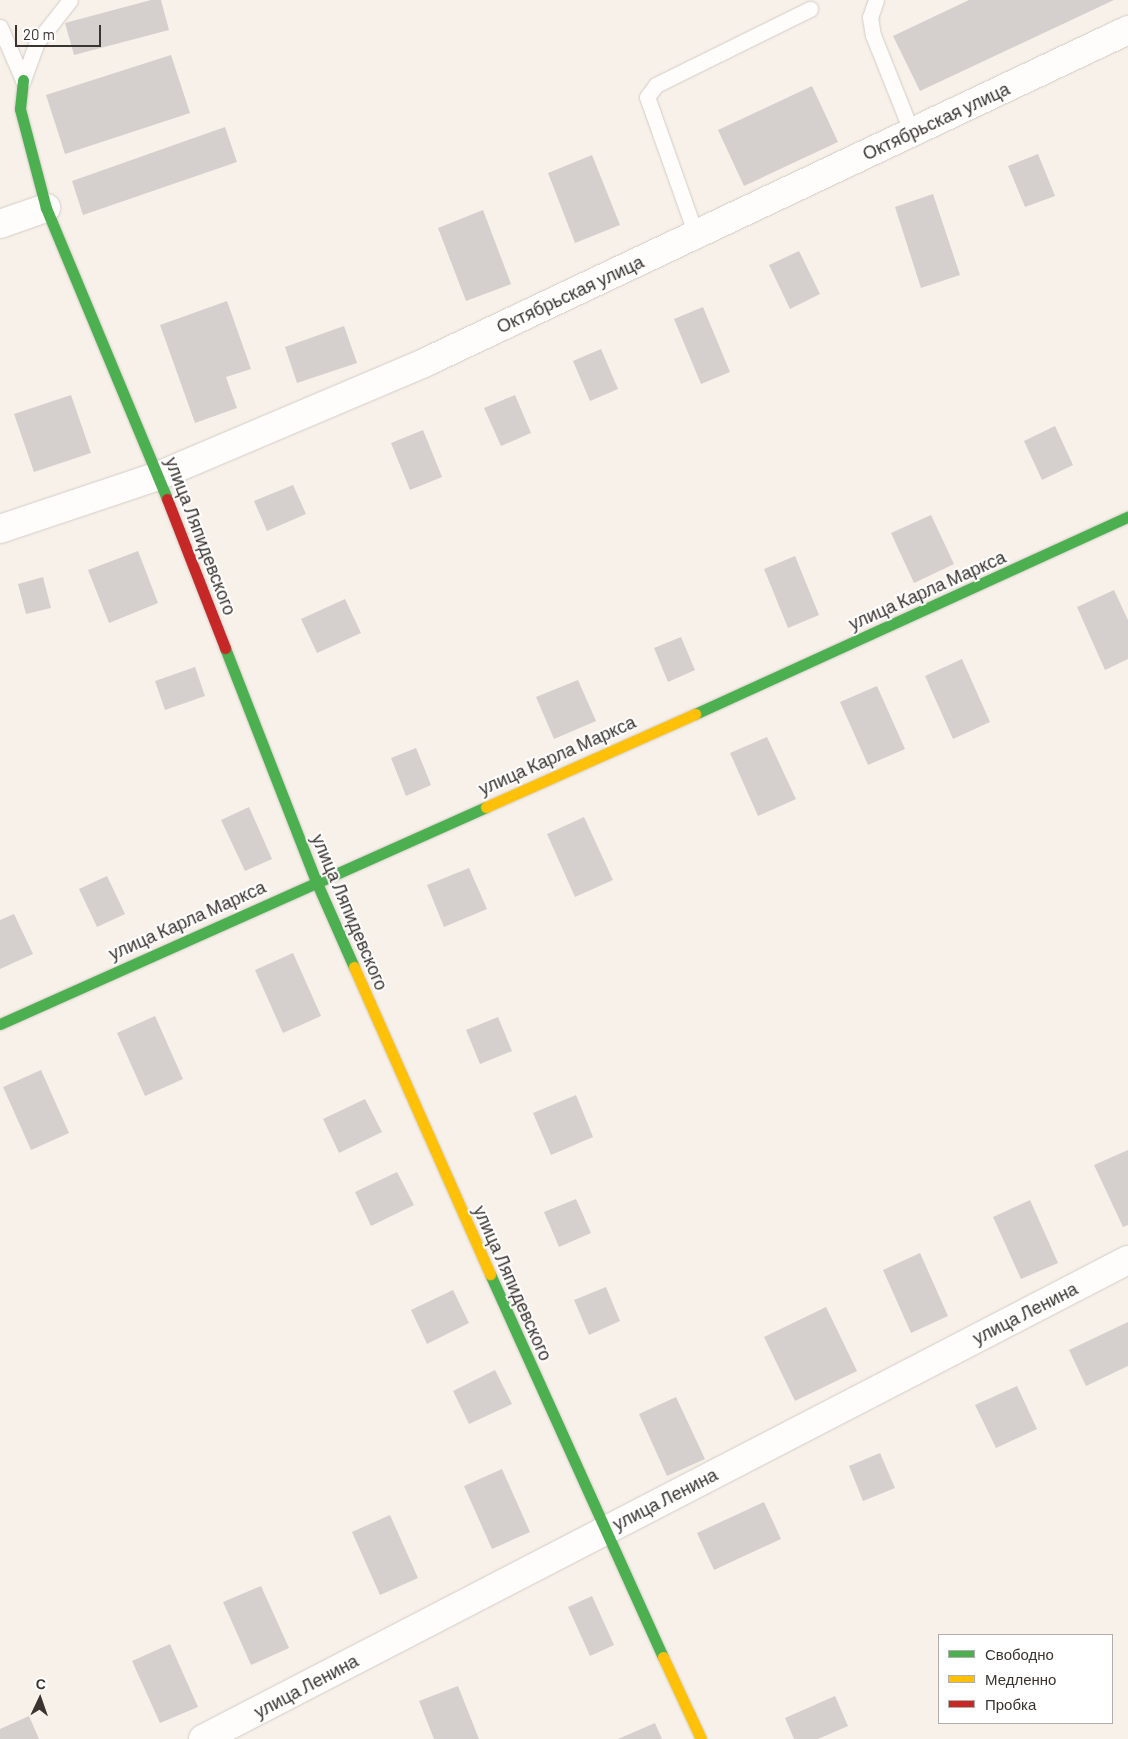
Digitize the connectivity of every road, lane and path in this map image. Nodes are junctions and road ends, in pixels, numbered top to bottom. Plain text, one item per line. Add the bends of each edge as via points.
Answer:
1 (70, 0) edge
2 (876, 0) edge
3 (810, 9) dead end
4 (0, 27) edge
5 (1128, 30) edge
6 (23, 80) junction
7 (912, 133) junction
8 (46, 208) junction
9 (0, 224) edge
10 (696, 235) junction
11 (158, 476) junction
12 (1128, 517) edge
13 (0, 529) edge
14 (316, 881) junction
15 (0, 1024) edge
16 (1128, 1260) edge
17 (606, 1529) junction
18 (203, 1739) edge
19 (701, 1739) edge

1 - 6 lane via 37,42
2 - 7 lane via 870,16 873,35
3 - 10 lane via 656,84 647,97
4 - 6 lane
5 - 7 street, Октябрьская улица
6 - 8 street, улица Ляпидевского via 22,118
7 - 10 street, Октябрьская улица
8 - 9 street
8 - 11 street, улица Ляпидевского
10 - 11 street, Октябрьская улица via 424,363
11 - 13 street, Октябрьская улица
11 - 14 street, улица Ляпидевского
12 - 14 street, улица Карла Маркса via 992,581
14 - 15 street, улица Карла Маркса
14 - 17 street, улица Ляпидевского
16 - 17 street, улица Ленина
17 - 18 street, улица Ленина
17 - 19 street, улица Ляпидевского

